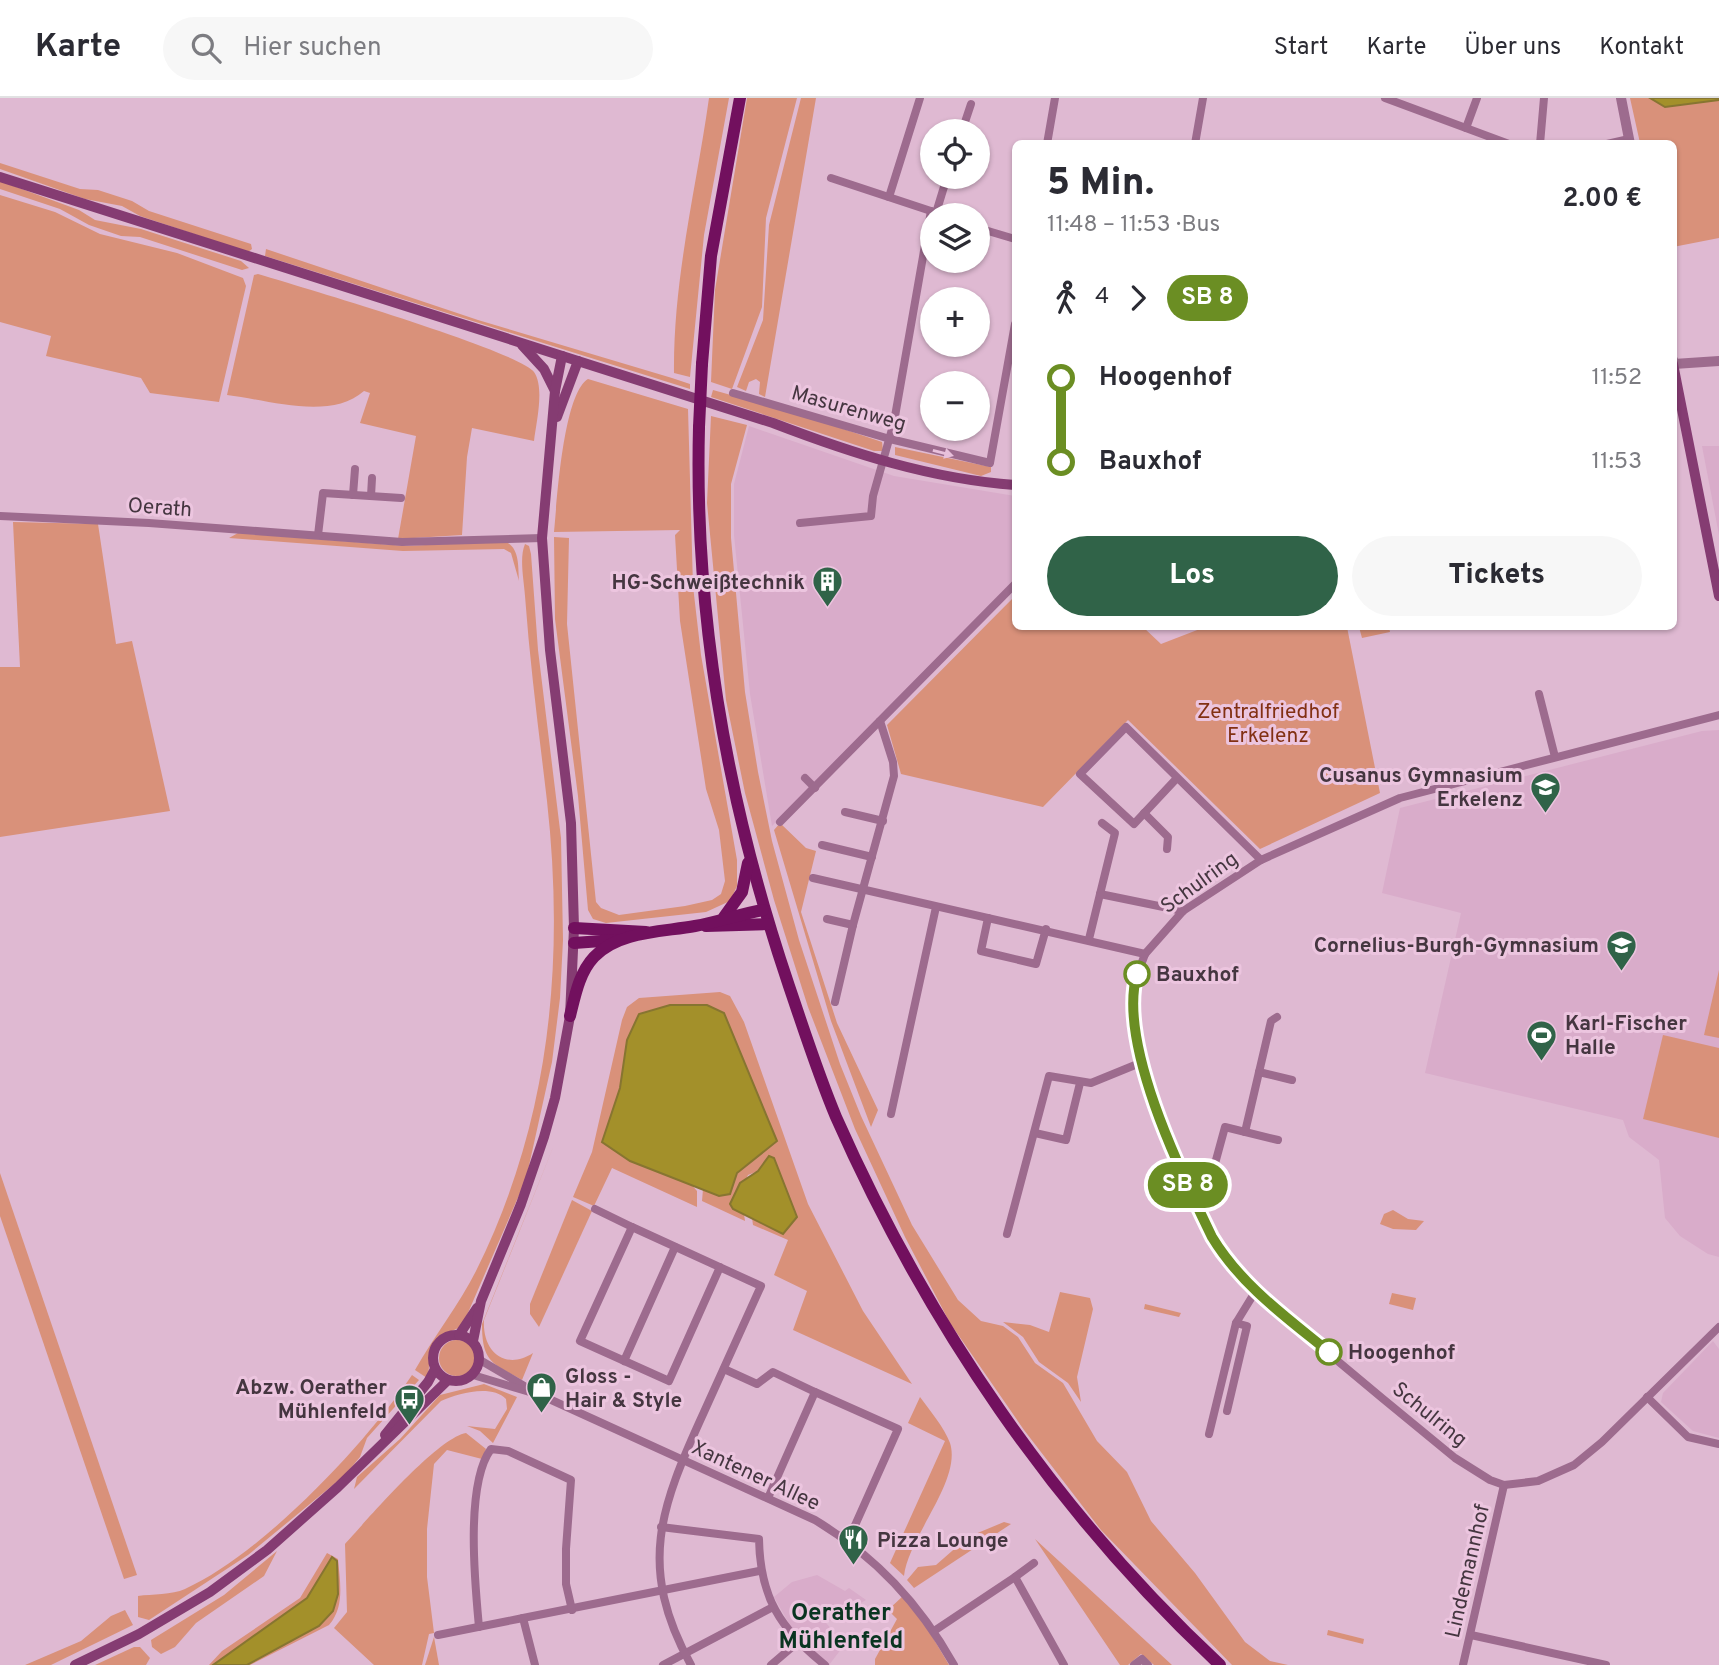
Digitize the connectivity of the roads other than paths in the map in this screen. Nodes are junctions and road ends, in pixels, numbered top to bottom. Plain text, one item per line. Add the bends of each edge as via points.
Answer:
1 (740, 98) edge
2 (920, 98) edge
3 (1055, 98) edge
4 (1203, 98) edge
5 (1385, 98) edge
6 (1477, 98) edge
7 (1544, 98) edge
8 (1621, 98) edge
9 (1409, 102) edge
10 (971, 104) dead end
11 (966, 119) edge
12 (1466, 128) junction
13 (1485, 139) edge
14 (1048, 140) edge
15 (1196, 140) edge
16 (1540, 140) edge
17 (1629, 140) edge
18 (0, 177) edge
19 (831, 178) dead end
20 (889, 197) junction
21 (920, 207) edge
22 (990, 232) edge
23 (1012, 238) edge
24 (925, 273) edge
25 (1012, 340) edge
26 (520, 343) junction
27 (562, 356) junction
28 (578, 361) junction
29 (1719, 361) edge
30 (1677, 363) edge
31 (1677, 383) edge
32 (555, 391) junction
33 (733, 393) dead end
34 (555, 423) junction
35 (890, 439) junction
36 (884, 462) junction
37 (355, 469) dead end
38 (372, 478) dead end
39 (1012, 485) edge
40 (352, 495) junction
41 (370, 496) junction
42 (401, 498) dead end
43 (0, 516) edge
44 (800, 523) dead end
45 (318, 536) junction
46 (542, 538) junction
47 (1012, 587) edge
48 (1719, 596) edge
49 (1539, 694) dead end
50 (1719, 715) edge
51 (880, 721) junction
52 (1555, 757) junction
53 (805, 778) dead end
54 (1177, 778) junction
55 (815, 788) junction
56 (845, 812) dead end
57 (1144, 813) junction
58 (780, 821) dead end
59 (883, 821) junction
60 (1102, 823) dead end
61 (822, 845) dead end
62 (1167, 849) dead end
63 (749, 856) junction
64 (872, 857) junction
65 (1261, 860) junction
66 (813, 878) dead end
67 (863, 891) junction
68 (1100, 894) junction
69 (936, 907) junction
70 (763, 910) junction
71 (1182, 911) junction
72 (724, 917) junction
73 (988, 918) junction
74 (827, 919) dead end
75 (768, 924) junction
76 (853, 925) junction
77 (698, 926) junction
78 (574, 928) junction
79 (1046, 929) junction
80 (649, 932) junction
81 (625, 940) junction
82 (1089, 940) junction
83 (574, 943) junction
84 (1145, 954) junction
85 (835, 1002) dead end
86 (570, 1016) junction
87 (1277, 1017) dead end
88 (1140, 1063) junction
89 (1259, 1072) junction
90 (1293, 1080) dead end
91 (1080, 1083) junction
92 (891, 1114) dead end
93 (1245, 1132) junction
94 (1035, 1133) junction
95 (1278, 1140) dead end
96 (1190, 1189) junction
97 (595, 1209) dead end
98 (632, 1227) junction
99 (1007, 1234) dead end
100 (676, 1247) junction
101 (720, 1268) junction
102 (1255, 1292) junction
103 (481, 1301) junction
104 (1236, 1323) junction
105 (1719, 1327) edge
106 (459, 1335) junction
107 (473, 1341) junction
108 (480, 1360) junction
109 (624, 1361) junction
110 (435, 1369) junction
111 (724, 1369) junction
112 (473, 1374) junction
113 (448, 1380) junction
114 (815, 1392) junction
115 (536, 1393) junction
116 (1647, 1397) junction
117 (1227, 1411) dead end
118 (1209, 1434) dead end
119 (1719, 1444) edge
120 (378, 1446) junction
121 (682, 1460) junction
122 (1504, 1485) junction
123 (768, 1498) junction
124 (661, 1527) junction
125 (848, 1541) junction
126 (1034, 1563) dead end
127 (760, 1571) junction
128 (1015, 1577) junction
129 (662, 1590) junction
130 (773, 1607) junction
131 (572, 1610) junction
132 (523, 1618) junction
133 (479, 1627) junction
134 (934, 1631) junction
135 (438, 1635) dead end
136 (1471, 1635) junction
137 (798, 1642) junction
138 (685, 1654) junction
139 (1564, 1661) edge
140 (75, 1665) edge
141 (535, 1665) edge
142 (663, 1665) edge
143 (691, 1665) edge
144 (771, 1665) edge
145 (825, 1665) edge
146 (954, 1665) edge
147 (1064, 1665) edge
148 (1134, 1665) edge
149 (1148, 1665) edge
150 (1220, 1665) edge
151 (1463, 1665) edge
152 (1606, 1665) edge

1 - 63 main road, bridge via 711,256 699,427 700,526 718,710
2 - 20 street
3 - 14 street
4 - 15 street
5 - 9 street
6 - 12 street
7 - 16 street
8 - 17 street
9 - 12 street
10 - 11 street
12 - 13 street
18 - 26 main road
19 - 20 street
20 - 21 street
22 - 23 street
24 - 35 street
35 -> 25 street, Masurenweg via 990,463
26 - 27 main road
26 - 32 main road via 544,369
27 - 28 main road
27 - 32 main road
28 - 34 main road
28 - 36 main road
29 - 30 street
31 - 48 main road
32 - 34 main road
33 - 35 street, Masurenweg
34 - 46 main road
35 - 36 street
36 - 39 main road
36 - 44 street via 872,516
37 - 40 street
38 - 41 street
40 - 41 street
40 - 45 street via 323,493
41 - 42 street
43 - 45 street, Oerath
45 - 46 street, Oerath via 402,542
46 - 78 main road via 548,637 571,823
47 - 51 street
49 - 52 street
50 - 52 street, Schulring
51 - 55 street
51 - 59 street via 894,776
52 - 65 street, Schulring via 1400,797
53 - 55 street
54 - 57 street
54 - 57 street via 1126,727 1080,774 1134,824
54 - 65 street
55 - 58 street
56 - 59 street
57 - 62 street via 1168,837
59 - 64 street
60 - 68 street via 1115,833
61 - 64 street
63 - 70 main road
63 - 72 main road via 742,891
64 - 67 street
65 - 71 street, Schulring
66 - 67 street
67 - 69 street
67 - 76 street
68 - 71 street
68 - 82 street
69 - 73 street
69 - 92 street
70 - 72 main road
70 - 75 main road
71 - 84 street, Schulring
72 - 77 main road
73 - 79 street
73 - 79 street via 981,951 1036,964
74 - 76 street
75 - 77 main road
75 - 150 main road via 836,1116 897,1244 944,1327 992,1400 1094,1533
76 - 85 street
77 - 80 main road
78 - 80 main road
78 - 83 main road
79 - 82 street
80 - 81 main road
81 - 83 main road
81 - 86 main road via 592,959 579,982
82 - 84 street
83 - 86 main road
84 - 88 street, Schulring via 1131,992
86 - 103 main road via 544,1137
87 - 89 street via 1271,1021
88 - 91 street
88 - 96 street, Schulring
89 - 90 street
89 - 93 street
91 - 94 street via 1049,1076
91 - 94 street via 1066,1140
93 - 95 street
93 - 96 street via 1225,1127 1213,1171
94 - 99 street
96 - 102 street, Schulring via 1222,1253
97 - 98 street
98 - 100 street
98 - 109 street via 580,1341
100 - 101 street
100 - 109 street
101 - 109 street via 669,1381
101 - 111 street via 761,1286
102 - 104 street
102 - 122 street, Schulring via 1455,1458
103 - 106 main road
103 - 107 main road
104 - 117 street via 1247,1326
104 - 118 street
105 - 116 street
106 - 107 main road
106 - 110 main road via 445,1337 435,1348
107 - 108 main road
108 - 112 main road
108 - 115 street, Xantener Allee
110 - 113 main road
110 - 120 main road
111 - 114 street via 757,1384 773,1372
111 - 121 street
112 - 113 main road via 461,1381
112 - 115 street, Xantener Allee
113 - 120 main road
114 - 123 street
114 - 125 street via 898,1429
115 - 121 street, Xantener Allee
116 - 119 street via 1688,1437
116 - 122 street via 1574,1465 1538,1481
120 - 140 main road via 311,1512 210,1592
121 - 123 street, Xantener Allee
121 - 124 street
122 - 136 street, Lindemannhof
123 - 125 street, Xantener Allee
124 - 127 street via 759,1539
124 - 129 street
125 - 134 street, Xantener Allee via 900,1586
126 - 128 street
127 - 129 street
127 - 130 street
128 - 134 street
128 - 147 street
129 - 131 street
129 - 138 street
130 - 137 street
130 - 138 street
131 - 132 street
131 - 133 street via 566,1584 571,1480 508,1451 491,1449 485,1457 476,1507 473,1563
132 - 133 street
132 - 141 street
133 - 135 street
134 - 146 street, Xantener Allee
136 - 139 street
136 - 151 street, Lindemannhof
137 - 144 street
137 - 145 street
138 - 142 street
138 - 143 street
139 - 152 street
148 - 149 street via 1142,1659

